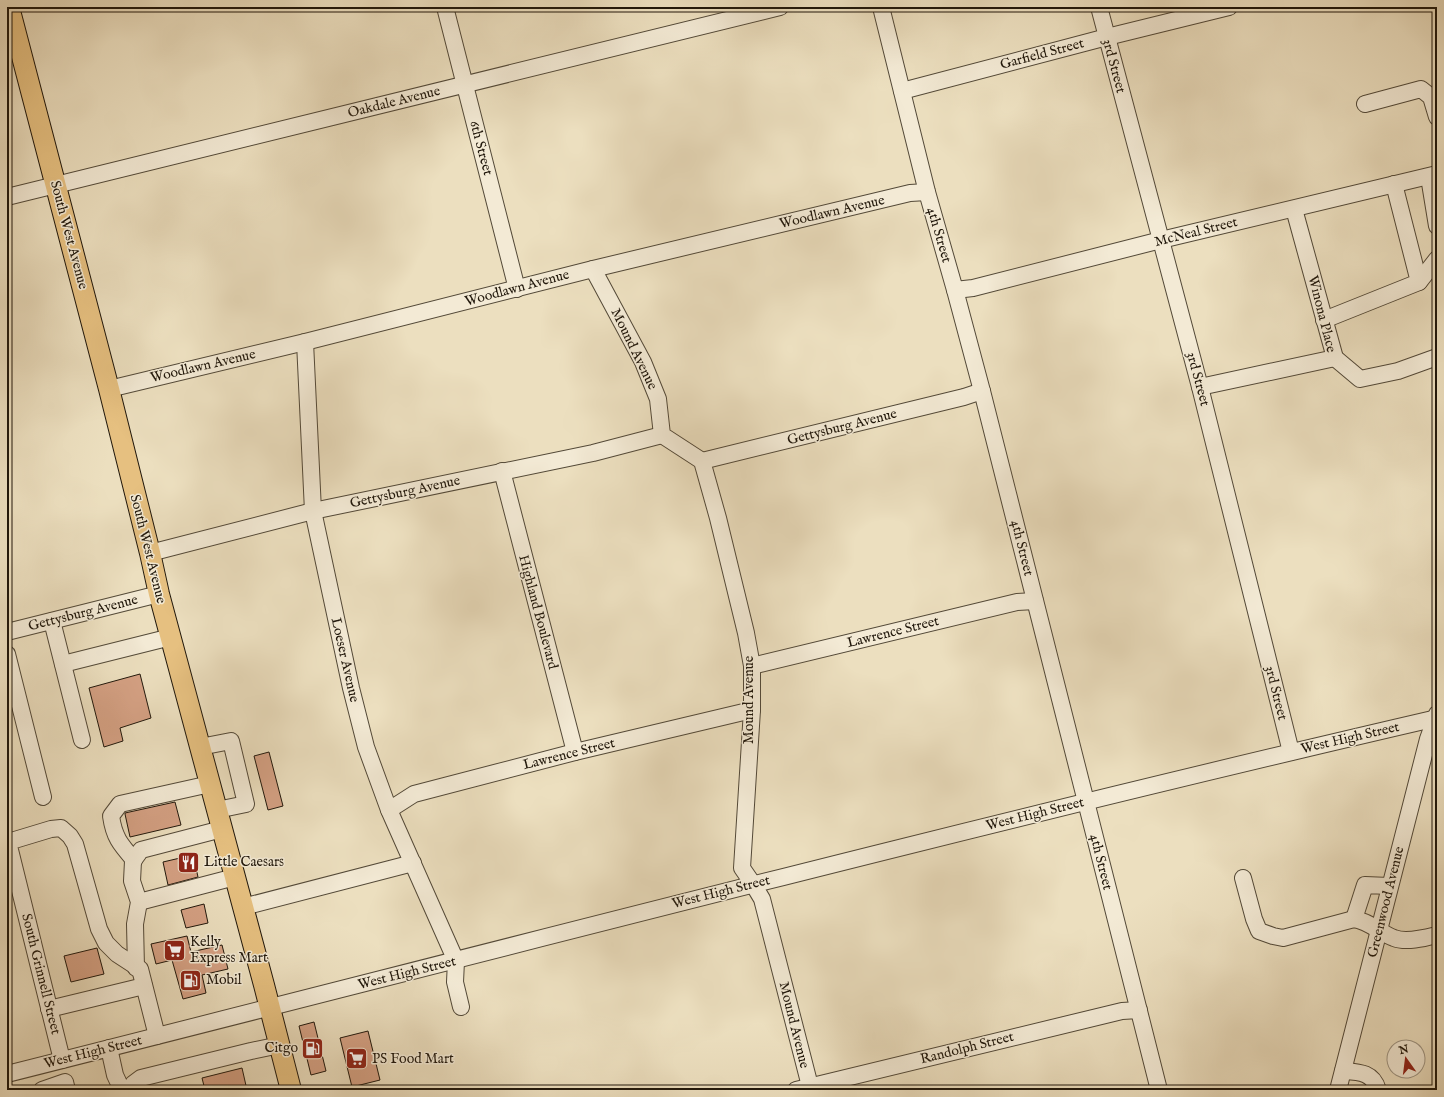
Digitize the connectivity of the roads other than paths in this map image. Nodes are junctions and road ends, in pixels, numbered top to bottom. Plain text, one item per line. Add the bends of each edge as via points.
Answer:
1 (9, 7) edge
2 (445, 7) edge
3 (780, 7) edge
4 (881, 7) edge
5 (1099, 7) edge
6 (1229, 7) edge
7 (1107, 37) junction
8 (464, 84) junction
9 (902, 91) junction
10 (1365, 104) dead end
11 (1437, 117) edge
12 (1433, 175) edge
13 (1394, 184) junction
14 (56, 185) junction
15 (927, 192) junction
16 (7, 197) edge
17 (1294, 208) junction
18 (1437, 226) edge
19 (1161, 240) junction
20 (1437, 259) edge
21 (593, 269) junction
22 (1419, 282) junction
23 (517, 289) junction
24 (955, 290) junction
25 (1324, 320) junction
26 (305, 342) junction
27 (1437, 357) edge
28 (1335, 358) junction
29 (1200, 387) junction
30 (109, 389) junction
31 (982, 391) junction
32 (662, 435) junction
33 (702, 461) junction
34 (502, 471) junction
35 (313, 512) junction
36 (150, 553) junction
37 (159, 594) junction
38 (1035, 601) junction
39 (52, 621) junction
40 (7, 632) edge
41 (170, 637) junction
42 (7, 654) edge
43 (63, 664) junction
44 (752, 666) junction
45 (752, 710) junction
46 (1437, 717) edge
47 (82, 740) dead end
48 (200, 747) junction
49 (575, 752) junction
50 (1291, 752) junction
51 (210, 784) junction
52 (43, 797) dead end
53 (1085, 801) junction
54 (217, 810) junction
55 (389, 810) junction
56 (222, 829) junction
57 (8, 842) edge
58 (137, 855) junction
59 (413, 863) junction
60 (235, 877) junction
61 (1243, 878) dead end
62 (753, 884) junction
63 (1389, 886) junction
64 (139, 902) junction
65 (243, 907) junction
66 (1354, 919) junction
67 (1378, 929) junction
68 (1437, 935) edge
69 (456, 961) junction
70 (136, 968) junction
71 (144, 986) junction
72 (270, 1007) junction
73 (461, 1007) dead end
74 (49, 1009) junction
75 (1139, 1010) junction
76 (157, 1036) junction
77 (280, 1045) junction
78 (109, 1048) junction
79 (62, 1060) junction
80 (1343, 1071) junction
81 (7, 1074) edge
82 (806, 1089) edge
83 (42, 1090) edge
84 (67, 1090) edge
85 (122, 1090) edge
86 (128, 1090) edge
87 (291, 1090) edge
88 (1159, 1090) edge
89 (1338, 1090) edge
90 (1378, 1090) edge

1 - 14 main road, South West Avenue
2 - 8 street, 6th Street
3 - 8 street, Oakdale Avenue
4 - 9 street, 4th Street
5 - 7 street, 3rd Street
6 - 7 street, Garfield Street
7 - 9 street, Garfield Street
7 - 19 street, 3rd Street
8 - 14 street, Oakdale Avenue
8 - 23 street, 6th Street
9 - 15 street, 4th Street
10 - 11 street via 1420,89 1431,98
12 - 13 street, McNeal Street
12 - 18 street
13 - 17 street, McNeal Street
13 - 22 street
14 - 16 street, Oakdale Avenue
14 - 30 main road, South West Avenue
15 - 21 street, Woodlawn Avenue via 910,193
15 - 24 street, 4th Street
17 - 19 street, McNeal Street
17 - 25 street, Winona Place
19 - 24 street, McNeal Street via 973,288
19 - 29 street, 3rd Street
20 - 22 street
21 - 23 street, Woodlawn Avenue
21 - 32 street, Mound Avenue via 639,356 658,399
22 - 25 street
23 - 26 street, Woodlawn Avenue
24 - 31 street, 4th Street
25 - 28 street, Winona Place
26 - 30 street, Woodlawn Avenue
26 - 35 street, Loeser Avenue
27 - 28 street via 1398,372 1360,379
28 - 29 street, Winona Place
29 - 50 street, 3rd Street
30 - 36 main road, South West Avenue
31 - 33 street, Gettysburg Avenue
31 - 38 street, 4th Street
32 - 33 street
32 - 34 street, Gettysburg Avenue
33 - 44 street, Mound Avenue via 718,518
34 - 35 street, Gettysburg Avenue
34 - 49 street, Highland Boulevard
35 - 36 street, Gettysburg Avenue
35 - 55 street, Loeser Avenue via 364,739
36 - 37 main road, South West Avenue
37 - 39 street, Gettysburg Avenue
37 - 41 main road, South West Avenue
38 - 44 street, Lawrence Street via 1017,602
38 - 53 street, 4th Street
39 - 40 street, Gettysburg Avenue
39 - 43 street
41 - 43 street
41 - 48 main road, South West Avenue
42 - 52 street
43 - 47 street
44 - 45 street, Mound Avenue
45 - 49 street, Lawrence Street
45 - 62 street, Mound Avenue via 742,868
46 - 50 street, West High Street
46 - 63 street, Greenwood Avenue via 1428,739
48 - 51 main road, South West Avenue
48 - 54 street via 231,741 246,804
49 - 55 street, Lawrence Street via 414,794
50 - 53 street, West High Street
51 - 54 main road, South West Avenue
51 - 58 street via 120,804 111,816 113,831 122,847
53 - 62 street, West High Street
53 - 75 street, 4th Street
54 - 56 main road, South West Avenue
55 - 59 street, Loeser Avenue
56 - 58 street
56 - 60 main road, South West Avenue
57 - 70 street via 61,828 70,836 75,844 99,929 106,943
57 - 74 street, South Grinnell Street
58 - 64 street via 132,881
59 - 65 street
59 - 69 street, Loeser Avenue
60 - 64 street
60 - 65 main road, South West Avenue
61 - 66 street via 1259,931 1283,938
62 - 69 street, West High Street
62 - 82 street, Mound Avenue via 762,899
63 - 66 street via 1365,885
63 - 67 street, Greenwood Avenue
64 - 70 street via 135,924
65 - 72 main road, South West Avenue
66 - 67 street via 1362,920
67 - 68 street via 1394,939 1417,940
67 - 80 street, Greenwood Avenue
69 - 72 street, West High Street
69 - 73 street via 455,982
70 - 71 street via 140,969
71 - 74 street
71 - 76 street
72 - 76 street, West High Street
72 - 77 main road, South West Avenue
74 - 79 street, South Grinnell Street
75 - 82 street, Randolph Street via 1122,1011
75 - 88 street, 4th Street
76 - 78 street, West High Street
77 - 86 street via 141,1078
77 - 87 main road, South West Avenue
78 - 79 street, West High Street
78 - 85 street
79 - 81 street, West High Street
80 - 89 street, Greenwood Avenue
80 - 90 street via 1359,1072 1372,1077
83 - 84 street via 65,1082

